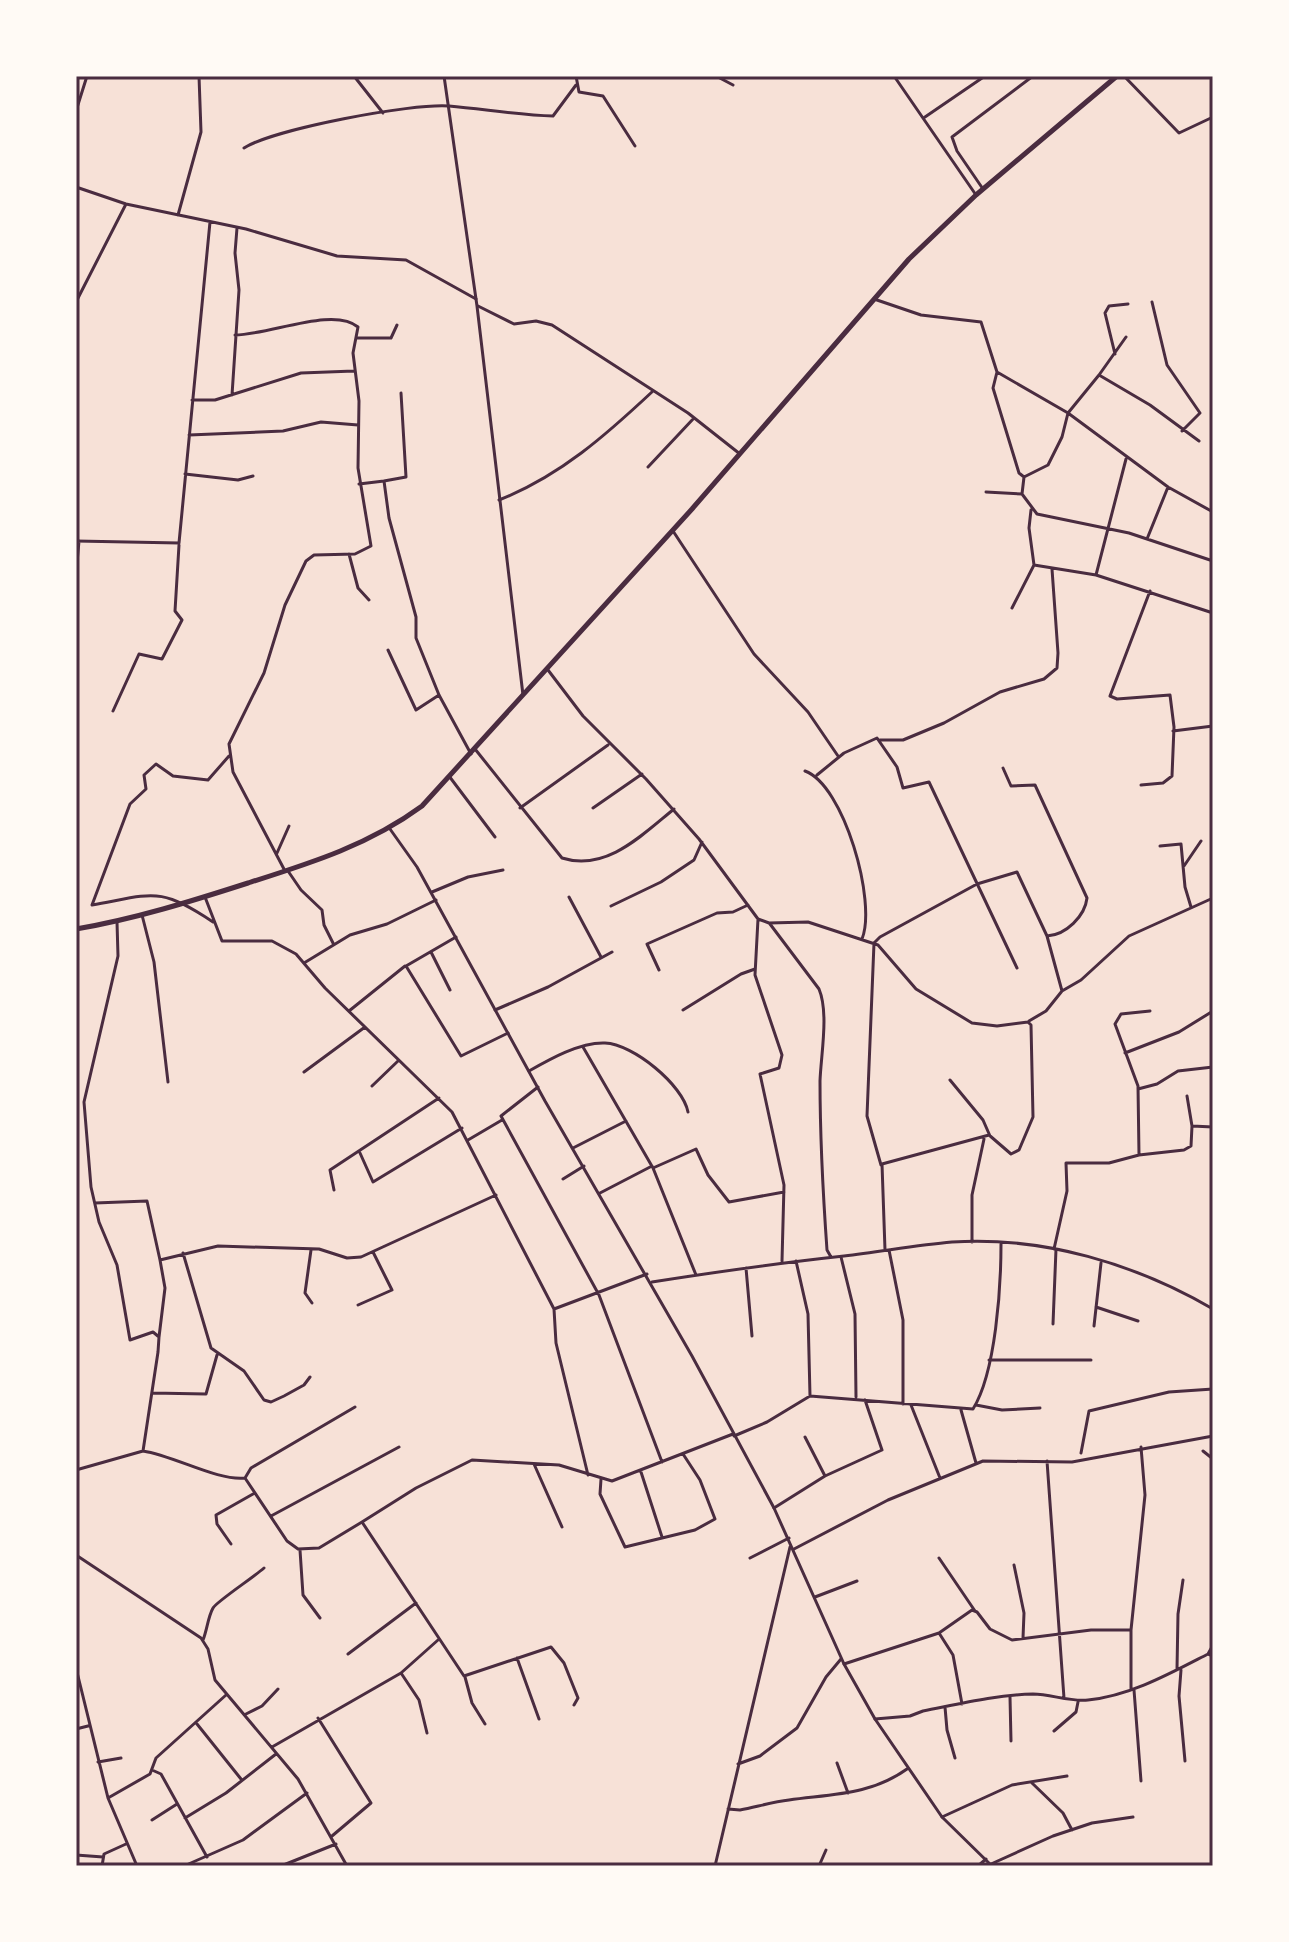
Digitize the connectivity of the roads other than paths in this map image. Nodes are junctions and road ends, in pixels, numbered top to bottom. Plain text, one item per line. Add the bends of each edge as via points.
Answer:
1 (87, 76) edge
2 (199, 76) edge
3 (354, 76) edge
4 (444, 76) edge
5 (576, 76) edge
6 (716, 76) edge
7 (894, 76) edge
8 (985, 76) edge
9 (1033, 76) edge
10 (1117, 76) edge
11 (1124, 76) edge
12 (576, 85) junction
13 (733, 85) dead end
14 (449, 106) junction
15 (76, 111) edge
16 (383, 113) junction
17 (925, 117) junction
18 (1213, 117) edge
19 (635, 146) dead end
20 (244, 148) dead end
21 (76, 187) edge
22 (983, 189) junction
23 (976, 195) junction
24 (126, 204) junction
25 (178, 215) junction
26 (210, 222) junction
27 (238, 227) junction
28 (476, 299) junction
29 (874, 299) junction
30 (76, 302) edge
31 (1152, 302) dead end
32 (1128, 304) dead end
33 (477, 306) junction
34 (397, 325) dead end
35 (358, 332) junction
36 (235, 335) junction
37 (362, 336) junction
38 (1126, 337) dead end
39 (356, 338) junction
40 (1115, 354) junction
41 (354, 371) junction
42 (997, 372) junction
43 (1099, 375) junction
44 (653, 391) junction
45 (401, 393) dead end
46 (232, 395) junction
47 (192, 400) junction
48 (1068, 413) junction
49 (694, 418) junction
50 (358, 425) junction
51 (1182, 431) junction
52 (189, 435) junction
53 (1199, 441) dead end
54 (740, 454) junction
55 (1127, 458) junction
56 (648, 467) dead end
57 (185, 474) junction
58 (253, 476) dead end
59 (1024, 477) junction
60 (384, 481) junction
61 (359, 484) junction
62 (1168, 487) junction
63 (986, 492) dead end
64 (1022, 494) junction
65 (499, 500) junction
66 (1031, 510) junction
67 (1213, 512) edge
68 (1108, 528) junction
69 (672, 530) junction
70 (1147, 539) junction
71 (78, 541) edge
72 (179, 543) junction
73 (349, 554) junction
74 (1213, 561) edge
75 (1034, 565) junction
76 (1052, 569) junction
77 (76, 573) edge
78 (1096, 575) junction
79 (1150, 591) junction
80 (369, 600) dead end
81 (1012, 608) dead end
82 (1213, 613) edge
83 (388, 650) dead end
84 (548, 670) junction
85 (439, 695) junction
86 (523, 697) junction
87 (113, 711) dead end
88 (1213, 726) edge
89 (1173, 731) junction
90 (880, 740) junction
91 (609, 744) junction
92 (473, 752) junction
93 (229, 756) junction
94 (838, 756) junction
95 (1003, 768) dead end
96 (805, 771) dead end
97 (642, 774) junction
98 (817, 775) junction
99 (449, 776) junction
100 (1141, 785) dead end
101 (520, 808) junction
102 (593, 808) dead end
103 (674, 809) junction
104 (289, 826) dead end
105 (390, 829) junction
106 (495, 837) dead end
107 (1201, 841) dead end
108 (702, 842) junction
109 (1160, 846) dead end
110 (277, 853) junction
111 (1184, 866) junction
112 (286, 870) junction
113 (503, 870) dead end
114 (977, 884) junction
115 (432, 892) junction
116 (205, 897) junction
117 (569, 897) dead end
118 (1213, 898) edge
119 (436, 900) junction
120 (185, 903) junction
121 (748, 905) junction
122 (611, 906) dead end
123 (1191, 907) junction
124 (142, 915) junction
125 (758, 919) junction
126 (117, 922) junction
127 (213, 922) junction
128 (769, 923) junction
129 (76, 929) edge
130 (1047, 936) junction
131 (456, 937) junction
132 (862, 939) junction
133 (333, 943) junction
134 (874, 943) junction
135 (431, 952) junction
136 (612, 952) dead end
137 (601, 957) junction
138 (304, 963) junction
139 (406, 966) junction
140 (1017, 968) dead end
141 (755, 969) junction
142 (659, 970) dead end
143 (450, 990) dead end
144 (1062, 991) junction
145 (495, 1010) junction
146 (683, 1010) dead end
147 (349, 1011) junction
148 (1150, 1011) dead end
149 (1213, 1011) edge
150 (1028, 1022) junction
151 (365, 1027) junction
152 (508, 1033) junction
153 (583, 1047) junction
154 (1125, 1053) junction
155 (398, 1061) junction
156 (1213, 1067) edge
157 (529, 1071) junction
158 (304, 1072) dead end
159 (950, 1080) dead end
160 (168, 1082) dead end
161 (372, 1086) dead end
162 (538, 1087) junction
163 (1138, 1089) junction
164 (1187, 1096) dead end
165 (439, 1098) junction
166 (688, 1112) dead end
167 (502, 1120) junction
168 (626, 1121) junction
169 (1192, 1126) junction
170 (1213, 1127) edge
171 (462, 1128) junction
172 (990, 1136) junction
173 (985, 1138) junction
174 (468, 1140) junction
175 (573, 1148) junction
176 (359, 1152) junction
177 (1139, 1155) junction
178 (881, 1165) junction
179 (584, 1166) junction
180 (653, 1167) junction
181 (563, 1179) dead end
182 (334, 1190) dead end
183 (784, 1192) junction
184 (600, 1193) junction
185 (496, 1195) junction
186 (94, 1203) junction
187 (972, 1242) junction
188 (1001, 1242) junction
189 (311, 1249) junction
190 (1055, 1249) junction
191 (827, 1250) junction
192 (887, 1250) junction
193 (373, 1252) junction
194 (183, 1253) junction
195 (823, 1257) junction
196 (831, 1257) junction
197 (841, 1257) junction
198 (160, 1260) junction
199 (796, 1260) junction
200 (782, 1261) junction
201 (1101, 1262) junction
202 (746, 1266) junction
203 (647, 1274) junction
204 (696, 1275) junction
205 (652, 1282) junction
206 (599, 1295) junction
207 (312, 1303) dead end
208 (358, 1305) dead end
209 (1096, 1307) junction
210 (554, 1309) junction
211 (1213, 1309) edge
212 (1138, 1321) dead end
213 (1053, 1324) dead end
214 (1094, 1326) dead end
215 (752, 1336) dead end
216 (159, 1337) junction
217 (217, 1355) junction
218 (989, 1360) junction
219 (1091, 1360) dead end
220 (310, 1377) dead end
221 (1213, 1389) edge
222 (152, 1393) junction
223 (810, 1396) junction
224 (856, 1397) junction
225 (865, 1400) junction
226 (903, 1404) junction
227 (911, 1405) junction
228 (976, 1405) junction
229 (355, 1407) dead end
230 (1040, 1408) dead end
231 (961, 1410) junction
232 (734, 1435) junction
233 (1213, 1436) edge
234 (805, 1437) dead end
235 (399, 1447) dead end
236 (1141, 1447) junction
237 (143, 1451) junction
238 (1203, 1451) dead end
239 (1081, 1453) dead end
240 (683, 1454) junction
241 (1213, 1459) edge
242 (1047, 1461) junction
243 (662, 1462) junction
244 (534, 1463) junction
245 (976, 1463) junction
246 (76, 1470) edge
247 (641, 1471) junction
248 (588, 1475) junction
249 (825, 1476) junction
250 (245, 1478) junction
251 (940, 1478) junction
252 (601, 1479) junction
253 (254, 1493) junction
254 (774, 1508) junction
255 (271, 1516) junction
256 (362, 1522) junction
257 (562, 1527) dead end
258 (662, 1537) junction
259 (790, 1541) junction
260 (231, 1544) dead end
261 (794, 1549) junction
262 (300, 1550) junction
263 (76, 1555) edge
264 (750, 1558) dead end
265 (939, 1558) dead end
266 (1014, 1565) dead end
267 (264, 1568) dead end
268 (1183, 1580) dead end
269 (857, 1581) dead end
270 (815, 1597) junction
271 (417, 1603) junction
272 (975, 1611) junction
273 (320, 1618) dead end
274 (1131, 1630) junction
275 (939, 1633) junction
276 (1058, 1636) junction
277 (1023, 1638) junction
278 (203, 1640) junction
279 (438, 1640) junction
280 (1213, 1645) edge
281 (348, 1654) dead end
282 (1211, 1655) edge
283 (517, 1657) junction
284 (841, 1659) junction
285 (844, 1664) junction
286 (76, 1668) edge
287 (1179, 1669) junction
288 (401, 1673) junction
289 (464, 1676) junction
290 (278, 1689) dead end
291 (1132, 1689) junction
292 (226, 1695) junction
293 (1010, 1696) junction
294 (1064, 1698) junction
295 (1077, 1701) junction
296 (962, 1704) junction
297 (574, 1705) dead end
298 (945, 1707) junction
299 (246, 1714) junction
300 (318, 1718) junction
301 (539, 1719) dead end
302 (875, 1719) junction
303 (197, 1724) junction
304 (485, 1724) dead end
305 (88, 1726) junction
306 (76, 1729) edge
307 (1054, 1731) dead end
308 (427, 1733) dead end
309 (1011, 1741) dead end
310 (271, 1747) junction
311 (276, 1754) junction
312 (121, 1758) dead end
313 (955, 1758) dead end
314 (1185, 1761) dead end
315 (98, 1762) junction
316 (837, 1763) dead end
317 (738, 1764) junction
318 (907, 1769) junction
319 (152, 1770) junction
320 (1067, 1776) dead end
321 (241, 1779) junction
322 (1141, 1781) dead end
323 (1032, 1783) junction
324 (307, 1793) junction
325 (848, 1793) junction
326 (108, 1798) junction
327 (177, 1804) junction
328 (728, 1809) junction
329 (942, 1817) junction
330 (1133, 1817) dead end
331 (185, 1818) junction
332 (152, 1820) dead end
333 (1072, 1830) junction
334 (332, 1836) junction
335 (126, 1844) junction
336 (336, 1844) junction
337 (826, 1850) dead end
338 (76, 1855) edge
339 (103, 1857) junction
340 (206, 1859) junction
341 (986, 1859) junction
342 (992, 1865) edge
343 (102, 1866) edge
344 (137, 1866) edge
345 (184, 1866) edge
346 (209, 1866) edge
347 (281, 1866) edge
348 (347, 1866) edge
349 (715, 1866) edge
350 (819, 1866) edge
351 (978, 1866) edge

1 - 15 street
2 - 25 street via 201,132
3 - 16 street
4 - 14 street
5 - 12 street
6 - 13 street
7 - 17 street
8 - 17 street
9 - 22 street via 952,137
10 - 22 highway
11 - 18 street via 1179,133
12 - 14 street via 553,116
12 - 19 street via 579,92 603,96
14 - 16 street
14 - 28 street
16 - 20 street via 327,121
17 - 23 street
21 - 24 street
22 - 23 highway
23 - 29 highway
24 - 25 street
24 - 30 street
25 - 26 street
26 - 27 street
26 - 47 street
27 - 28 street via 337,256 406,260
27 - 36 street
28 - 33 street
29 - 42 street via 921,315 981,322
29 - 54 highway
31 - 51 street via 1167,365 1200,413
32 - 40 street via 1109,306 1105,313
33 - 44 street via 514,324 552,325
33 - 65 street
34 - 37 street via 391,338
35 - 36 street via 355,324 328,319 259,335
35 - 37 street
35 - 39 street
36 - 46 street
37 - 39 street
38 - 40 street
39 - 41 street
40 - 43 street
41 - 46 street via 301,373
41 - 50 street
42 - 48 street
42 - 59 street via 995,398
43 - 48 street
43 - 51 street
44 - 49 street
44 - 65 street via 575,460
45 - 60 street via 406,477
46 - 47 street
47 - 52 street
48 - 55 street
48 - 59 street via 1048,465
49 - 54 street
49 - 56 street
50 - 52 street via 321,422 283,431
50 - 61 street
51 - 53 street
52 - 57 street
54 - 69 highway
55 - 62 street
55 - 68 street
57 - 58 street via 238,480
57 - 72 street
59 - 64 street
60 - 61 street
60 - 85 street via 416,617 416,638
61 - 73 street via 371,546
62 - 67 street
62 - 70 street
63 - 64 street
64 - 66 street
65 - 86 street
66 - 68 street
66 - 75 street
68 - 70 street
68 - 78 street
69 - 84 highway
69 - 94 street via 754,654 808,712
70 - 74 street
71 - 72 street
71 - 77 street
72 - 87 street via 175,611 181,628 164,658 139,654
73 - 80 street via 358,588
73 - 93 street via 314,555 298,573 268,665 229,744
75 - 76 street
75 - 81 street
76 - 78 street
76 - 90 street via 1058,664 1052,673 1000,692 912,736
78 - 79 street
79 - 82 street
79 - 89 street via 1110,696 1170,695
83 - 85 street via 416,710
84 - 86 highway
84 - 91 street
85 - 92 street
86 - 92 highway
88 - 89 street
89 - 100 street via 1172,776 1163,783
90 - 94 street
90 - 114 street via 903,788 924,781 932,786
91 - 97 street
91 - 101 street
92 - 99 highway
92 - 101 street
93 - 110 street
93 - 120 street via 208,780 173,776 156,764 144,775 146,789 130,804 92,905 160,893
94 - 98 street
95 - 130 street via 1011,786 1035,785 1087,898 1072,923
96 - 98 street
97 - 102 street
97 - 103 street
98 - 132 street via 853,844 861,878
99 - 105 highway via 422,806
99 - 106 street
101 - 103 street via 562,858 581,862 611,855
103 - 108 street
104 - 110 street
105 - 112 highway
105 - 115 street
107 - 111 street
108 - 121 street
108 - 122 street via 694,860
109 - 111 street via 1181,844
110 - 112 street
111 - 123 street
112 - 116 highway
112 - 133 street via 322,910
113 - 115 street
114 - 130 street via 1017,872
114 - 134 street
114 - 140 street
115 - 119 street
116 - 120 highway
116 - 127 street
117 - 137 street
118 - 123 street
119 - 131 street
119 - 133 street
120 - 124 highway
120 - 127 street
121 - 125 street
121 - 142 street via 647,944
123 - 144 street via 1129,936
124 - 126 highway
124 - 160 street via 154,962
125 - 128 street
125 - 141 street
126 - 129 highway
126 - 186 street via 118,956 84,1102
127 - 138 street via 224,942 272,941
128 - 132 street via 808,922
128 - 191 street via 824,1001 820,1087
130 - 144 street
131 - 135 street
131 - 145 street
132 - 134 street
133 - 138 street
134 - 150 street via 913,986 949,1012 986,1025
134 - 178 street via 867,1116
135 - 139 street
135 - 143 street
136 - 137 street
137 - 145 street
138 - 147 street
139 - 147 street
139 - 152 street via 461,1056
141 - 146 street
141 - 183 street via 782,1055 779,1068 760,1074
144 - 150 street
145 - 152 street
147 - 151 street
148 - 154 street via 1118,1017 1115,1028
149 - 154 street via 1166,1038
150 - 172 street via 1035,1066 1032,1120 1015,1154
151 - 155 street
151 - 158 street
152 - 157 street
153 - 157 street
153 - 166 street via 613,1044 642,1060 671,1081
153 - 168 street
154 - 163 street
155 - 161 street
155 - 165 street
156 - 163 street via 1178,1071
157 - 162 street
159 - 172 street
162 - 167 street
162 - 175 street
163 - 177 street
164 - 169 street
165 - 171 street
165 - 176 street
167 - 174 street
167 - 206 street
168 - 175 street
168 - 180 street
169 - 170 street
169 - 177 street via 1191,1146 1184,1150
171 - 174 street
171 - 176 street via 373,1182
172 - 173 street
173 - 178 street
173 - 187 street via 972,1195
174 - 185 street
175 - 179 street
176 - 182 street via 330,1170
177 - 190 street via 1109,1163 1066,1163 1067,1191
178 - 192 street
179 - 181 street
179 - 184 street
180 - 183 street via 696,1149 729,1202
180 - 184 street
180 - 204 street
183 - 200 street
184 - 203 street
185 - 193 street
185 - 210 street
186 - 198 street via 147,1201
186 - 216 street via 117,1265 130,1340 151,1332
187 - 188 street
187 - 192 street
188 - 190 street
188 - 218 street via 1000,1301
189 - 193 street via 353,1258
189 - 194 street via 211,1246
189 - 207 street via 305,1294
190 - 201 street
190 - 213 street
191 - 195 street
191 - 196 street
192 - 197 street
192 - 226 street via 903,1320
193 - 208 street via 392,1290
194 - 198 street
194 - 217 street
195 - 196 street
195 - 199 street
196 - 197 street
197 - 224 street via 855,1314
198 - 216 street via 165,1288
199 - 200 street
199 - 223 street via 808,1314
200 - 202 street
201 - 209 street
201 - 211 street via 1160,1280
202 - 204 street
202 - 215 street
203 - 205 street
203 - 206 street
204 - 205 street
205 - 232 street
206 - 210 street
206 - 243 street
209 - 212 street
209 - 214 street
210 - 248 street via 556,1343
216 - 222 street
217 - 220 street via 244,1371 268,1402
217 - 222 street via 206,1394
218 - 219 street
218 - 228 street
221 - 239 street via 1169,1392 1089,1411
222 - 237 street
223 - 224 street
223 - 232 street
224 - 225 street
225 - 226 street
225 - 249 street via 882,1450
226 - 227 street
227 - 231 street
227 - 251 street
228 - 230 street
228 - 231 street
229 - 250 street via 251,1468
231 - 245 street
232 - 240 street
232 - 254 street
233 - 236 street
234 - 249 street
235 - 255 street
236 - 242 street via 1072,1462
236 - 274 street via 1145,1495
237 - 246 street
237 - 250 street via 230,1480
238 - 241 street
240 - 243 street
240 - 258 street via 715,1519
242 - 245 street
242 - 276 street
243 - 247 street
244 - 248 street
244 - 256 street via 472,1460
244 - 257 street
245 - 251 street
247 - 252 street via 612,1481
247 - 258 street
248 - 252 street
249 - 254 street
250 - 253 street
251 - 261 street
252 - 258 street via 600,1494 625,1547
253 - 255 street
253 - 260 street via 216,1515
254 - 259 street
255 - 262 street via 287,1541
256 - 262 street via 319,1548
256 - 271 street
259 - 261 street
259 - 264 street
259 - 317 street
261 - 270 street
262 - 273 street via 303,1595
263 - 278 street
265 - 272 street
266 - 277 street via 1024,1613
267 - 278 street via 240,1590 219,1600
268 - 287 street
269 - 270 street
270 - 284 street
271 - 279 street
271 - 281 street
272 - 275 street
272 - 277 street via 995,1633
274 - 276 street
274 - 291 street
275 - 285 street
275 - 296 street via 953,1655
276 - 277 street
276 - 294 street
278 - 292 street via 213,1676
279 - 288 street
279 - 289 street
280 - 282 street
282 - 287 street
283 - 289 street
283 - 297 street via 553,1648 570,1675 578,1698
283 - 301 street
284 - 285 street
284 - 317 street via 797,1728 760,1756
285 - 302 street
286 - 305 street
287 - 291 street
287 - 314 street
288 - 300 street
288 - 308 street via 419,1700
289 - 304 street
290 - 299 street
291 - 295 street
291 - 322 street
292 - 299 street
292 - 303 street
293 - 294 street
293 - 296 street
293 - 309 street
294 - 295 street
295 - 307 street via 1076,1712
296 - 298 street
298 - 302 street
298 - 313 street
299 - 310 street
300 - 310 street
300 - 334 street via 371,1803
302 - 318 street
303 - 319 street via 156,1758
303 - 321 street
305 - 306 street
305 - 315 street
310 - 311 street
311 - 321 street
311 - 324 street
312 - 315 street
315 - 326 street
316 - 325 street
317 - 328 street
318 - 325 street via 886,1784
318 - 329 street
319 - 326 street
319 - 327 street via 161,1774
320 - 323 street
321 - 331 street
323 - 329 street via 1012,1785
323 - 333 street via 1063,1813
324 - 334 street
324 - 340 street via 243,1840
325 - 328 street
326 - 335 street
327 - 331 street
327 - 332 street
328 - 349 street
329 - 341 street
330 - 333 street
331 - 340 street
333 - 342 street
334 - 336 street
335 - 339 street
335 - 344 street
336 - 347 street
336 - 348 street
337 - 350 street
338 - 339 street
339 - 343 street
340 - 345 street
340 - 346 street
341 - 342 street
341 - 351 street

